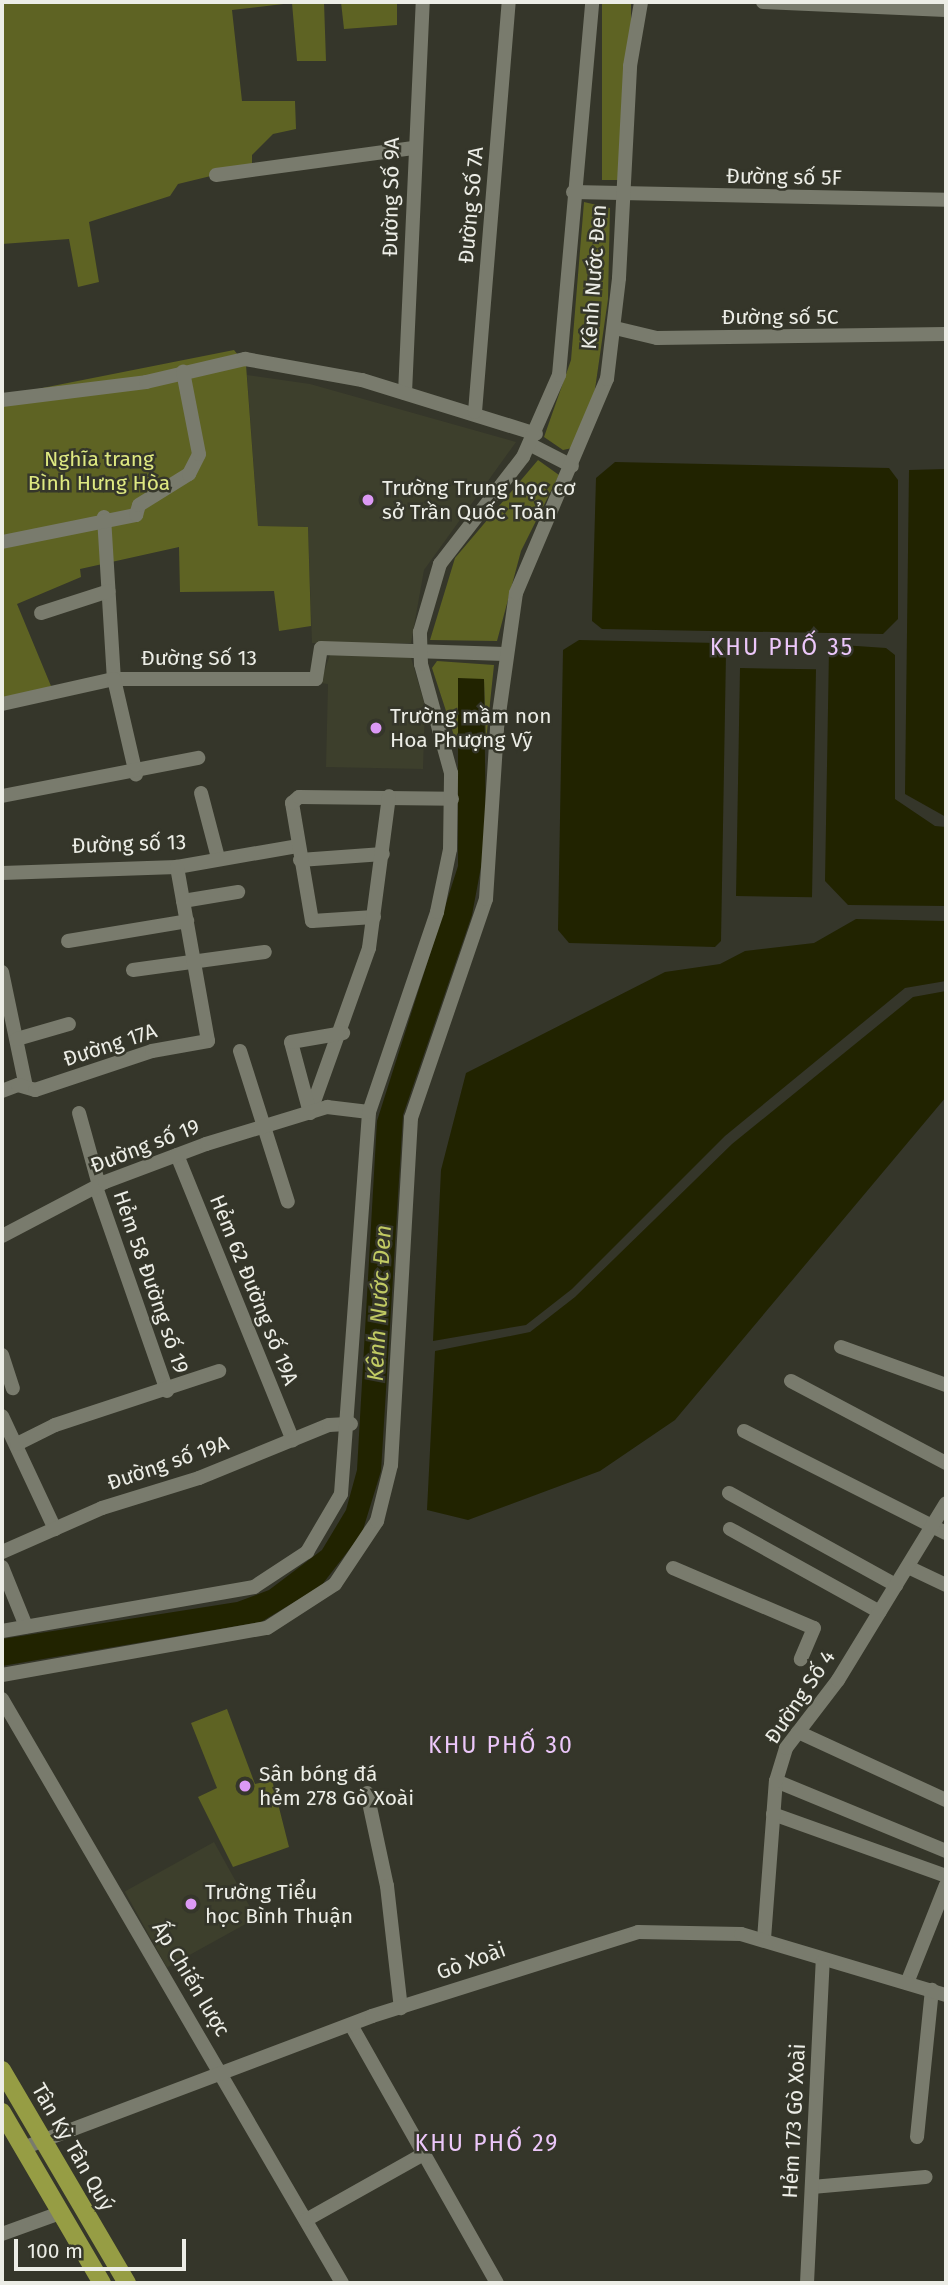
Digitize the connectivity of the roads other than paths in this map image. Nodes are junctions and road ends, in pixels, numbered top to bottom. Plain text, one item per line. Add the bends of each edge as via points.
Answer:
1 (423, 2) edge
2 (509, 2) edge
3 (592, 2) edge
4 (641, 2) edge
5 (763, 2) edge
6 (946, 10) edge
7 (413, 148) junction
8 (216, 175) dead end
9 (573, 192) junction
10 (620, 195) junction
11 (946, 200) edge
12 (615, 328) junction
13 (946, 334) edge
14 (183, 372) junction
15 (405, 393) junction
16 (2, 400) edge
17 (475, 412) junction
18 (534, 440) junction
19 (572, 466) junction
20 (104, 517) junction
21 (2, 542) edge
22 (109, 591) junction
23 (41, 613) dead end
24 (419, 650) junction
25 (505, 654) junction
26 (114, 679) junction
27 (2, 705) edge
28 (198, 758) dead end
29 (136, 774) junction
30 (201, 793) dead end
31 (2, 796) edge
32 (388, 796) junction
33 (452, 799) junction
34 (298, 853) junction
35 (383, 854) junction
36 (218, 858) junction
37 (177, 867) junction
38 (2, 873) edge
39 (239, 892) dead end
40 (183, 901) junction
41 (374, 917) junction
42 (187, 921) junction
43 (68, 941) dead end
44 (265, 952) dead end
45 (194, 959) junction
46 (133, 970) dead end
47 (2, 972) edge
48 (69, 1024) dead end
49 (343, 1033) junction
50 (16, 1039) junction
51 (240, 1051) dead end
52 (26, 1087) junction
53 (2, 1091) edge
54 (369, 1112) junction
55 (79, 1113) dead end
56 (310, 1113) junction
57 (262, 1128) junction
58 (177, 1155) junction
59 (97, 1186) junction
60 (288, 1202) dead end
61 (2, 1236) edge
62 (841, 1347) dead end
63 (2, 1355) edge
64 (219, 1371) dead end
65 (791, 1381) dead end
66 (946, 1385) edge
67 (13, 1388) dead end
68 (167, 1391) junction
69 (2, 1416) edge
70 (351, 1424) junction
71 (744, 1431) dead end
72 (293, 1440) junction
73 (17, 1444) junction
74 (946, 1463) edge
75 (729, 1493) dead end
76 (946, 1503) edge
77 (932, 1526) junction
78 (55, 1529) junction
79 (730, 1529) dead end
80 (946, 1533) edge
81 (2, 1552) edge
82 (2, 1567) edge
83 (908, 1567) junction
84 (673, 1568) dead end
85 (896, 1585) junction
86 (946, 1585) edge
87 (880, 1612) junction
88 (26, 1626) junction
89 (2, 1631) edge
90 (802, 1659) dead end
91 (2, 1675) edge
92 (2, 1699) edge
93 (798, 1732) junction
94 (776, 1781) junction
95 (367, 1793) dead end
96 (946, 1800) edge
97 (773, 1815) junction
98 (946, 1851) edge
99 (946, 1876) edge
100 (946, 1885) edge
101 (764, 1939) junction
102 (823, 1961) junction
103 (906, 1983) junction
104 (939, 1993) edge
105 (401, 2008) junction
106 (351, 2025) junction
107 (2, 2070) edge
108 (222, 2071) junction
109 (2, 2112) edge
110 (41, 2137) junction
111 (917, 2137) dead end
112 (23, 2148) junction
113 (420, 2156) junction
114 (926, 2177) dead end
115 (812, 2187) junction
116 (60, 2213) junction
117 (306, 2220) junction
118 (2, 2234) edge
119 (102, 2283) edge
120 (127, 2283) edge
121 (342, 2283) edge
122 (497, 2283) edge
123 (807, 2283) edge

1 - 7 street, Đường Số 9A
2 - 17 street, Đường Số 7A
3 - 9 street, Kênh Nước Đen
4 - 10 street, Kênh Nước Đen
5 - 6 street
7 - 8 street
7 - 15 street, Đường Số 9A
9 - 10 street, Đường số 5F
9 - 18 street, Kênh Nước Đen via 563,359
10 - 11 street, Đường số 5F
10 - 12 street, Kênh Nước Đen
12 - 13 street, Đường số 5C via 657,338
12 - 19 street, Kênh Nước Đen via 600,404
14 - 15 street via 245,359
14 - 16 street
14 - 20 street via 198,461 189,474 139,505 136,515
15 - 17 street
17 - 18 street
18 - 19 street
18 - 24 street, Kênh Nước Đen via 440,564
19 - 25 street, Kênh Nước Đen via 525,566
20 - 21 street
20 - 22 street, Đường Số 13
22 - 23 street
22 - 26 street, Đường Số 13
24 - 25 street
24 - 26 street, Đường Số 13 via 321,648 316,679
24 - 33 street, Kênh Nước Đen via 446,744
25 - 91 street, Kênh Nước Đen via 486,899 409,1133 390,1465 371,1533 328,1591 267,1628
26 - 27 street
26 - 29 street
28 - 29 street
29 - 31 street
30 - 36 street
32 - 33 street
32 - 34 street via 299,797 292,803
32 - 35 street
33 - 54 street, Kênh Nước Đen via 441,899
34 - 35 street, Đường số 13
34 - 36 street, Đường số 13
34 - 41 street via 312,921
35 - 41 street
36 - 37 street, Đường số 13
37 - 38 street, Đường số 13
37 - 40 street
39 - 40 street
40 - 42 street
41 - 49 street
42 - 43 street
42 - 45 street
44 - 45 street
45 - 46 street
45 - 52 street, Đường 17A via 208,1041 152,1051 35,1090
47 - 50 street
48 - 50 street
49 - 56 street
49 - 56 street via 290,1042
50 - 52 street
51 - 57 street
52 - 53 street, Đường 17A
54 - 56 street, Đường số 19 via 327,1107
54 - 70 street, Kênh Nước Đen
55 - 59 street, Hẻm 58 Đường số 19
56 - 57 street, Đường số 19
57 - 58 street, Đường số 19
57 - 60 street
58 - 59 street, Đường số 19
58 - 72 street, Hẻm 62 Đường số 19A
59 - 61 street, Đường số 19
59 - 68 street, Hẻm 58 Đường số 19
62 - 66 street
63 - 67 street
64 - 68 street
65 - 74 street
68 - 73 street via 55,1425
69 - 73 street
70 - 72 street, Đường số 19A
70 - 88 street, Kênh Nước Đen via 346,1475 331,1517 307,1552 278,1576 231,1594
71 - 77 street
72 - 78 street, Đường số 19A
73 - 78 street
75 - 85 street
76 - 77 street, Đường Số 4
77 - 80 street
77 - 83 street, Đường Số 4
78 - 81 street, Đường số 19A
79 - 87 street
82 - 88 street
83 - 85 street, Đường Số 4
83 - 86 street
84 - 90 street via 814,1628
85 - 87 street, Đường Số 4
87 - 93 street, Đường Số 4
88 - 89 street, Kênh Nước Đen
92 - 108 street, Ấp Chiến lược
93 - 94 street, Đường Số 4
93 - 96 street
94 - 97 street, Đường Số 4
94 - 98 street
95 - 105 street via 387,1886
97 - 99 street
97 - 101 street, Đường Số 4
100 - 103 street
101 - 102 street, Gò Xoài
101 - 105 street, Gò Xoài via 695,1930 638,1932
102 - 103 street, Gò Xoài
102 - 115 street, Hẻm 173 Gò Xoài
103 - 104 street, Gò Xoài
104 - 111 street
105 - 106 street, Gò Xoài
106 - 108 street, Gò Xoài
106 - 113 street
107 - 110 main road, Tân Kỳ Tân Quý
108 - 110 street, Gò Xoài
108 - 117 street, Ấp Chiến lược
109 - 112 main road, Tân Kỳ Tân Quý
110 - 112 street, Gò Xoài
110 - 120 main road, Tân Kỳ Tân Quý
112 - 116 main road, Tân Kỳ Tân Quý
113 - 117 street
113 - 122 street
114 - 115 street
115 - 123 street, Hẻm 173 Gò Xoài
116 - 118 street
116 - 119 main road, Tân Kỳ Tân Quý
117 - 121 street, Ấp Chiến lược

